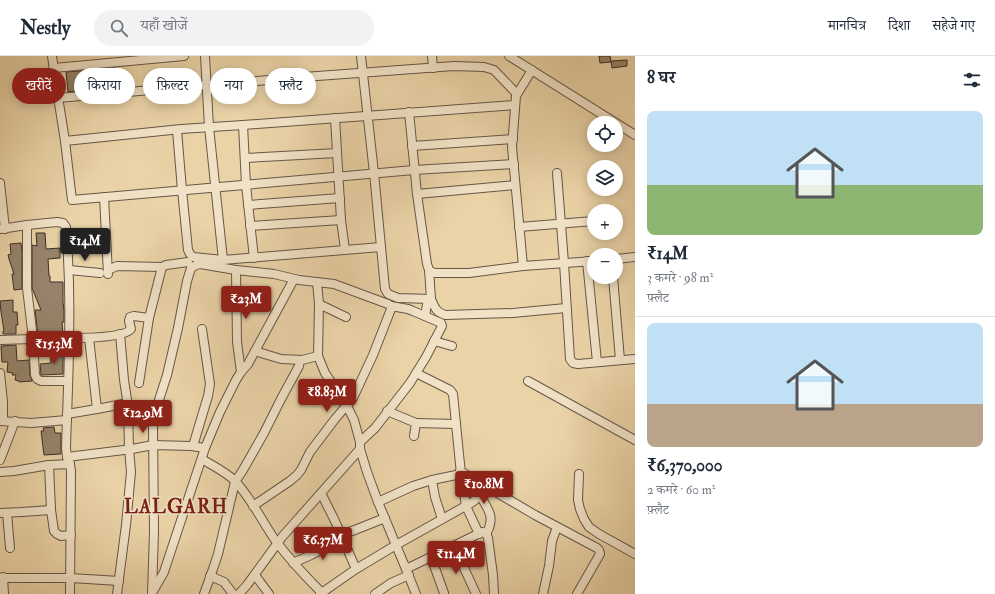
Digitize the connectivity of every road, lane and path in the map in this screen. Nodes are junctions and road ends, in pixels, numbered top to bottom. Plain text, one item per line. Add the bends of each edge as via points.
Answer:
1 (52, 56) edge
2 (184, 56) edge
3 (205, 56) edge
4 (361, 56) edge
5 (432, 56) edge
6 (509, 56) edge
7 (54, 68) joint
8 (433, 68) junction
9 (532, 70) junction
10 (362, 73) junction
11 (207, 85) junction
12 (518, 94) junction
13 (66, 97) edge
14 (59, 104) edge
15 (516, 105) junction
16 (409, 112) junction
17 (368, 116) junction
18 (335, 118) junction
19 (243, 125) junction
20 (209, 127) junction
21 (177, 130) junction
22 (635, 135) edge
23 (513, 139) junction
24 (65, 141) junction
25 (412, 146) junction
26 (337, 153) junction
27 (244, 158) junction
28 (514, 164) junction
29 (414, 170) junction
30 (374, 173) junction
31 (557, 173) dead end
32 (339, 176) junction
33 (0, 182) edge
34 (246, 185) junction
35 (515, 185) junction
36 (215, 187) junction
37 (182, 190) junction
38 (417, 194) junction
39 (104, 197) junction
40 (340, 198) junction
41 (1, 199) edge
42 (248, 205) junction
43 (341, 220) junction
44 (587, 222) edge
45 (561, 224) junction
46 (27, 225) junction
47 (250, 226) junction
48 (519, 228) junction
49 (2, 229) edge
50 (381, 247) junction
51 (344, 250) junction
52 (635, 257) edge
53 (254, 258) junction
54 (623, 258) edge
55 (223, 260) junction
56 (587, 261) edge
57 (188, 262) dead end
58 (564, 263) junction
59 (522, 266) junction
60 (162, 267) junction
61 (69, 270) junction
62 (236, 270) junction
63 (429, 270) junction
64 (105, 273) junction
65 (294, 280) junction
66 (317, 282) junction
67 (592, 284) edge
68 (614, 284) edge
69 (429, 299) junction
70 (390, 302) junction
71 (319, 304) junction
72 (566, 308) junction
73 (424, 316) junction
74 (346, 317) dead end
75 (149, 318) junction
76 (448, 319) dead end
77 (442, 326) junction
78 (202, 329) dead end
79 (120, 334) junction
80 (69, 338) junction
81 (89, 338) junction
82 (33, 339) junction
83 (0, 340) edge
84 (434, 341) junction
85 (452, 346) dead end
86 (255, 351) junction
87 (318, 356) junction
88 (635, 358) edge
89 (300, 360) junction
90 (620, 360) junction
91 (597, 362) junction
92 (241, 372) junction
93 (0, 373) edge
94 (416, 373) junction
95 (0, 377) edge
96 (68, 381) junction
97 (528, 381) dead end
98 (139, 383) dead end
99 (128, 403) junction
100 (347, 406) junction
101 (97, 409) junction
102 (388, 411) junction
103 (67, 417) junction
104 (201, 420) junction
105 (2, 421) edge
106 (15, 422) junction
107 (416, 423) junction
108 (456, 424) junction
109 (215, 425) junction
110 (414, 436) dead end
111 (635, 440) edge
112 (153, 445) junction
113 (360, 445) junction
114 (194, 446) junction
115 (206, 448) junction
116 (129, 449) junction
117 (202, 459) junction
118 (0, 460) edge
119 (68, 461) junction
120 (49, 465) junction
121 (0, 472) edge
122 (461, 473) junction
123 (579, 474) dead end
124 (432, 480) junction
125 (235, 482) junction
126 (486, 486) junction
127 (321, 493) junction
128 (479, 494) junction
129 (378, 502) junction
130 (253, 506) junction
131 (466, 506) junction
132 (51, 510) junction
133 (4, 513) edge
134 (385, 518) junction
135 (442, 519) junction
136 (557, 527) junction
137 (483, 534) junction
138 (71, 535) junction
139 (342, 537) junction
140 (277, 543) junction
141 (396, 545) junction
142 (454, 546) junction
143 (10, 548) dead end
144 (635, 554) edge
145 (431, 557) junction
146 (293, 563) junction
147 (356, 569) junction
148 (408, 572) junction
149 (254, 574) junction
150 (210, 576) junction
151 (1, 578) edge
152 (71, 578) junction
153 (119, 581) junction
154 (380, 592) edge
155 (444, 593) dead end
156 (4, 594) edge
157 (70, 594) edge
158 (117, 594) edge
159 (152, 594) edge
160 (204, 594) edge
161 (233, 594) edge
162 (239, 594) edge
163 (269, 594) edge
164 (321, 594) edge
165 (416, 594) edge
166 (476, 594) edge
167 (494, 594) edge
168 (543, 594) edge
169 (576, 594) edge

1 - 7 street
2 - 7 street
3 - 11 street
4 - 10 street
5 - 8 street
6 - 9 street
8 - 10 street
8 - 12 street via 454,66 494,70
9 - 12 street
9 - 22 street
10 - 11 street
10 - 17 street
11 - 13 street
11 - 20 street
12 - 15 street
14 - 24 street
15 - 16 street
15 - 23 street
16 - 17 street
16 - 25 street
17 - 18 street
17 - 30 street
18 - 19 street
18 - 26 street
19 - 20 street
19 - 27 street
20 - 21 street
20 - 36 street
21 - 24 street
21 - 37 street
23 - 25 street
23 - 28 street
24 - 39 street via 72,200
25 - 29 street
26 - 27 street
26 - 32 street
27 - 34 street
28 - 29 street
28 - 35 street
29 - 30 street
29 - 38 street
30 - 32 street
30 - 50 street
31 - 45 street
32 - 34 street
32 - 40 street
33 - 41 street
34 - 36 street
34 - 42 street
35 - 38 street
35 - 48 street
36 - 37 street
36 - 55 street
37 - 39 street
37 - 55 street via 190,254
38 - 63 street
39 - 64 street
40 - 42 street
40 - 43 street
41 - 49 street
42 - 47 street
43 - 47 street
43 - 51 street
44 - 45 street
45 - 48 street
45 - 58 street
46 - 49 street
46 - 61 street via 63,223 66,227
46 - 82 street via 27,288
47 - 53 street
48 - 59 street
50 - 51 street
50 - 70 street via 385,289
51 - 53 street
52 - 54 street
53 - 55 street
56 - 58 street
57 - 60 street
58 - 59 street
58 - 72 street
59 - 63 street via 470,273 434,273
60 - 64 street via 117,266
60 - 75 street
61 - 64 street
61 - 80 street
62 - 65 street via 274,274
62 - 92 street via 237,342
62 - 112 street via 200,264 192,268 187,281 173,352 157,406
63 - 69 street
65 - 66 street
65 - 86 street
66 - 70 street via 334,284
66 - 71 street
67 - 91 street
68 - 90 street
69 - 70 street via 398,298
69 - 72 street via 439,313 446,315
69 - 73 street
70 - 73 street
70 - 100 street via 391,309 370,361
71 - 74 street
71 - 87 street
72 - 91 street via 570,359 578,364
73 - 77 street via 441,323
75 - 79 street via 130,317 131,329
75 - 98 street
76 - 77 street
77 - 84 street
78 - 104 street via 210,384
79 - 81 street
79 - 99 street
80 - 81 street
80 - 96 street
81 - 101 street
82 - 83 street
82 - 96 street via 37,379
84 - 85 street
84 - 94 street
86 - 89 street via 281,359
86 - 92 street
87 - 89 street
87 - 100 street via 325,373
88 - 90 street
89 - 125 street via 264,433
90 - 91 street
92 - 109 street
93 - 95 street
94 - 102 street
94 - 108 street via 452,391
95 - 105 street
96 - 103 street
97 - 111 street
99 - 101 street
99 - 116 street
100 - 113 street via 354,420
100 - 130 street via 310,452 297,475
101 - 103 street
102 - 107 street
102 - 113 street
103 - 106 street via 31,423
103 - 119 street
104 - 109 street
104 - 114 street
105 - 106 street
106 - 118 street
107 - 108 street
107 - 110 street
108 - 122 street
109 - 115 street
112 - 114 street
112 - 116 street
112 - 159 street
113 - 127 street
113 - 129 street
114 - 115 street
115 - 117 street
116 - 119 street
116 - 153 street via 131,472
117 - 125 street
117 - 159 street via 164,572
119 - 120 street
119 - 138 street
120 - 121 street
120 - 132 street
122 - 124 street
122 - 126 street
122 - 131 street
123 - 144 street via 578,500 589,527
124 - 129 street
124 - 135 street
125 - 130 street
125 - 150 street via 218,554
126 - 128 street
126 - 136 street
127 - 139 street
127 - 140 street
128 - 131 street
128 - 137 street via 491,514 491,524
129 - 134 street
130 - 140 street
131 - 135 street
131 - 137 street
132 - 133 street
132 - 138 street via 54,531 61,536
133 - 143 street
134 - 139 street
134 - 141 street
135 - 141 street
136 - 168 street via 552,541
136 - 169 street via 599,550 600,554
137 - 142 street
137 - 167 street via 488,538
138 - 152 street
139 - 146 street
139 - 147 street
140 - 146 street
140 - 149 street
141 - 147 street
141 - 148 street
142 - 145 street
142 - 166 street
145 - 148 street
145 - 155 street
146 - 164 street
147 - 164 street
148 - 154 street
148 - 165 street
149 - 162 street
149 - 163 street
150 - 160 street
150 - 161 street via 224,582
151 - 152 street
151 - 156 street
152 - 153 street
152 - 157 street
153 - 158 street

